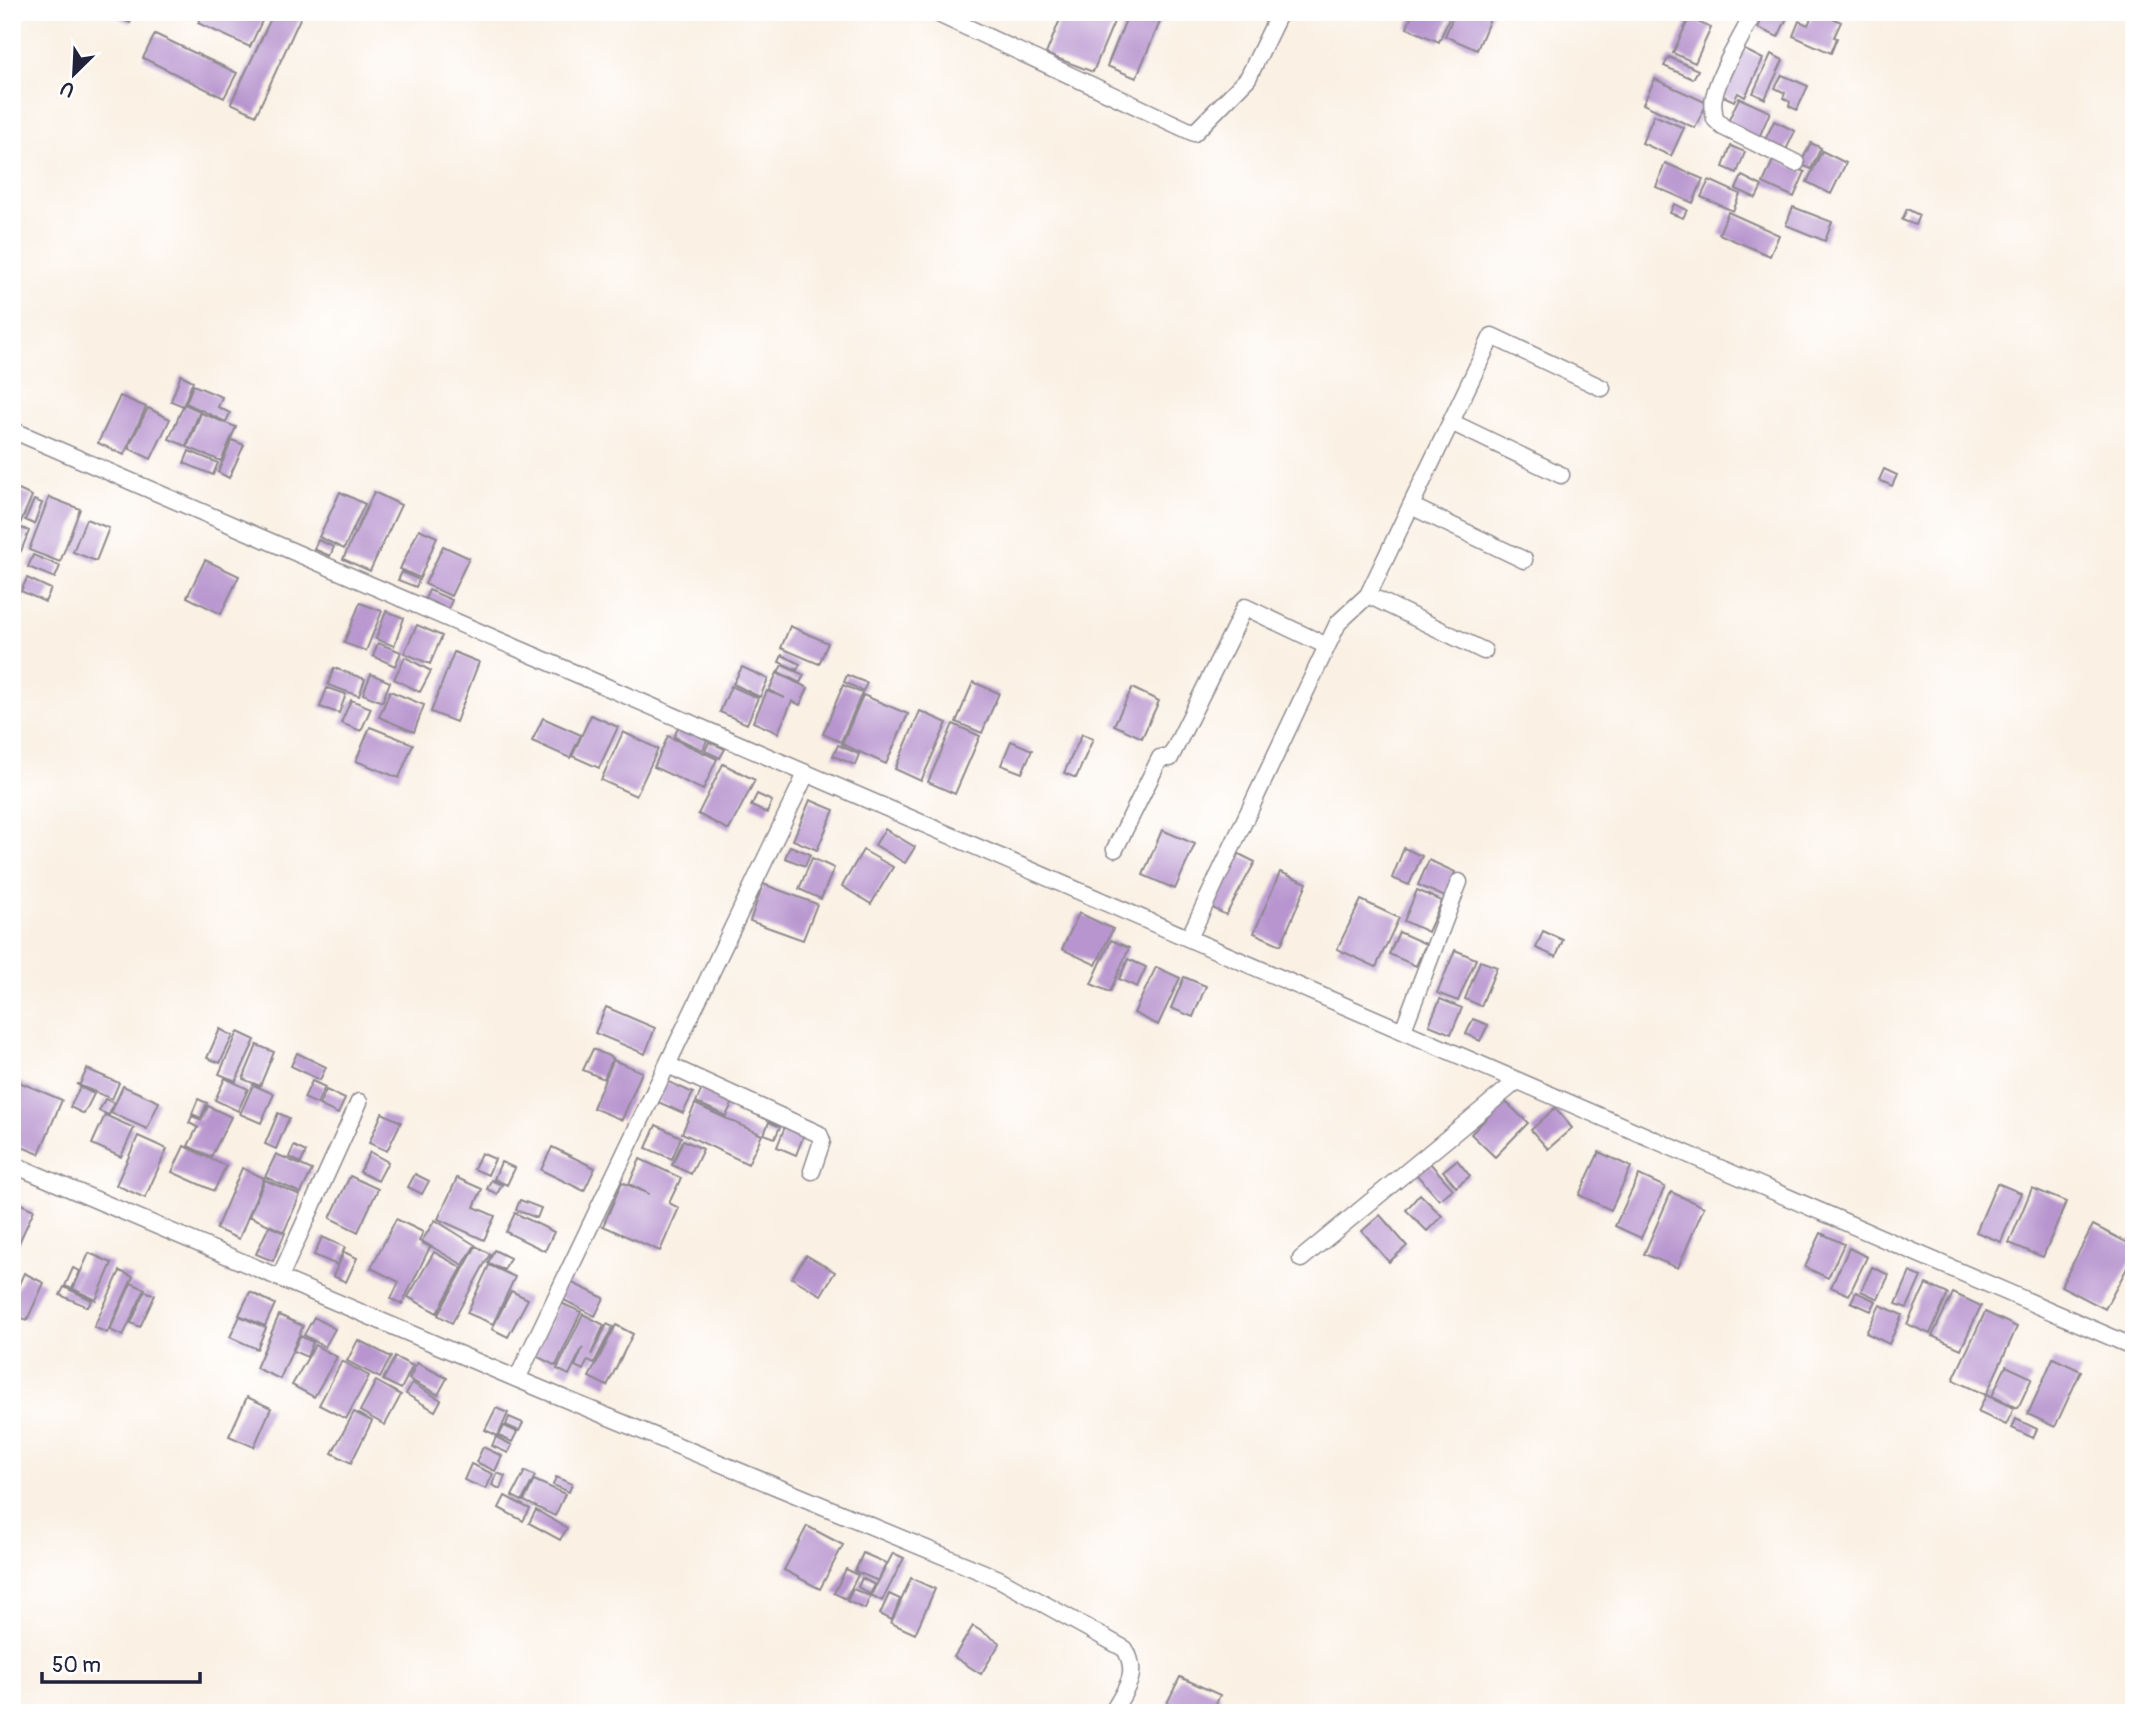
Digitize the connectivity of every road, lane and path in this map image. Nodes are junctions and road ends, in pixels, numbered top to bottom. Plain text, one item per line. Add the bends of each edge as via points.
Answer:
1 (934, 12) edge
2 (1280, 12) edge
3 (1754, 12) edge
4 (1796, 163) dead end
5 (1602, 388) dead end
6 (1451, 422) junction
7 (12, 430) edge
8 (1561, 475) dead end
9 (1411, 506) junction
10 (1524, 560) dead end
11 (1368, 596) junction
12 (1327, 646) junction
13 (1484, 651) dead end
14 (806, 774) junction
15 (1115, 849) dead end
16 (1459, 882) dead end
17 (1189, 938) junction
18 (1403, 1030) junction
19 (668, 1065) junction
20 (1517, 1081) junction
21 (359, 1102) dead end
22 (12, 1164) edge
23 (812, 1171) dead end
24 (1301, 1259) dead end
25 (280, 1277) junction
26 (2134, 1347) edge
27 (517, 1379) junction
28 (1112, 1713) edge

1 - 2 street via 1194,133 1248,78
3 - 4 street via 1713,100 1715,119
5 - 6 street via 1492,336
6 - 8 street
6 - 9 street
7 - 14 street
9 - 10 street
9 - 11 street
11 - 12 street via 1338,623
11 - 13 street
12 - 15 street via 1245,607 1170,758 1160,758
12 - 17 street
14 - 17 street
14 - 19 street
16 - 18 street
17 - 18 street
18 - 20 street
19 - 23 street via 819,1134 822,1141
19 - 27 street
20 - 24 street
20 - 26 street
21 - 25 street
22 - 25 street
25 - 27 street
27 - 28 street via 1027,1593 1125,1649 1132,1661 1130,1681

